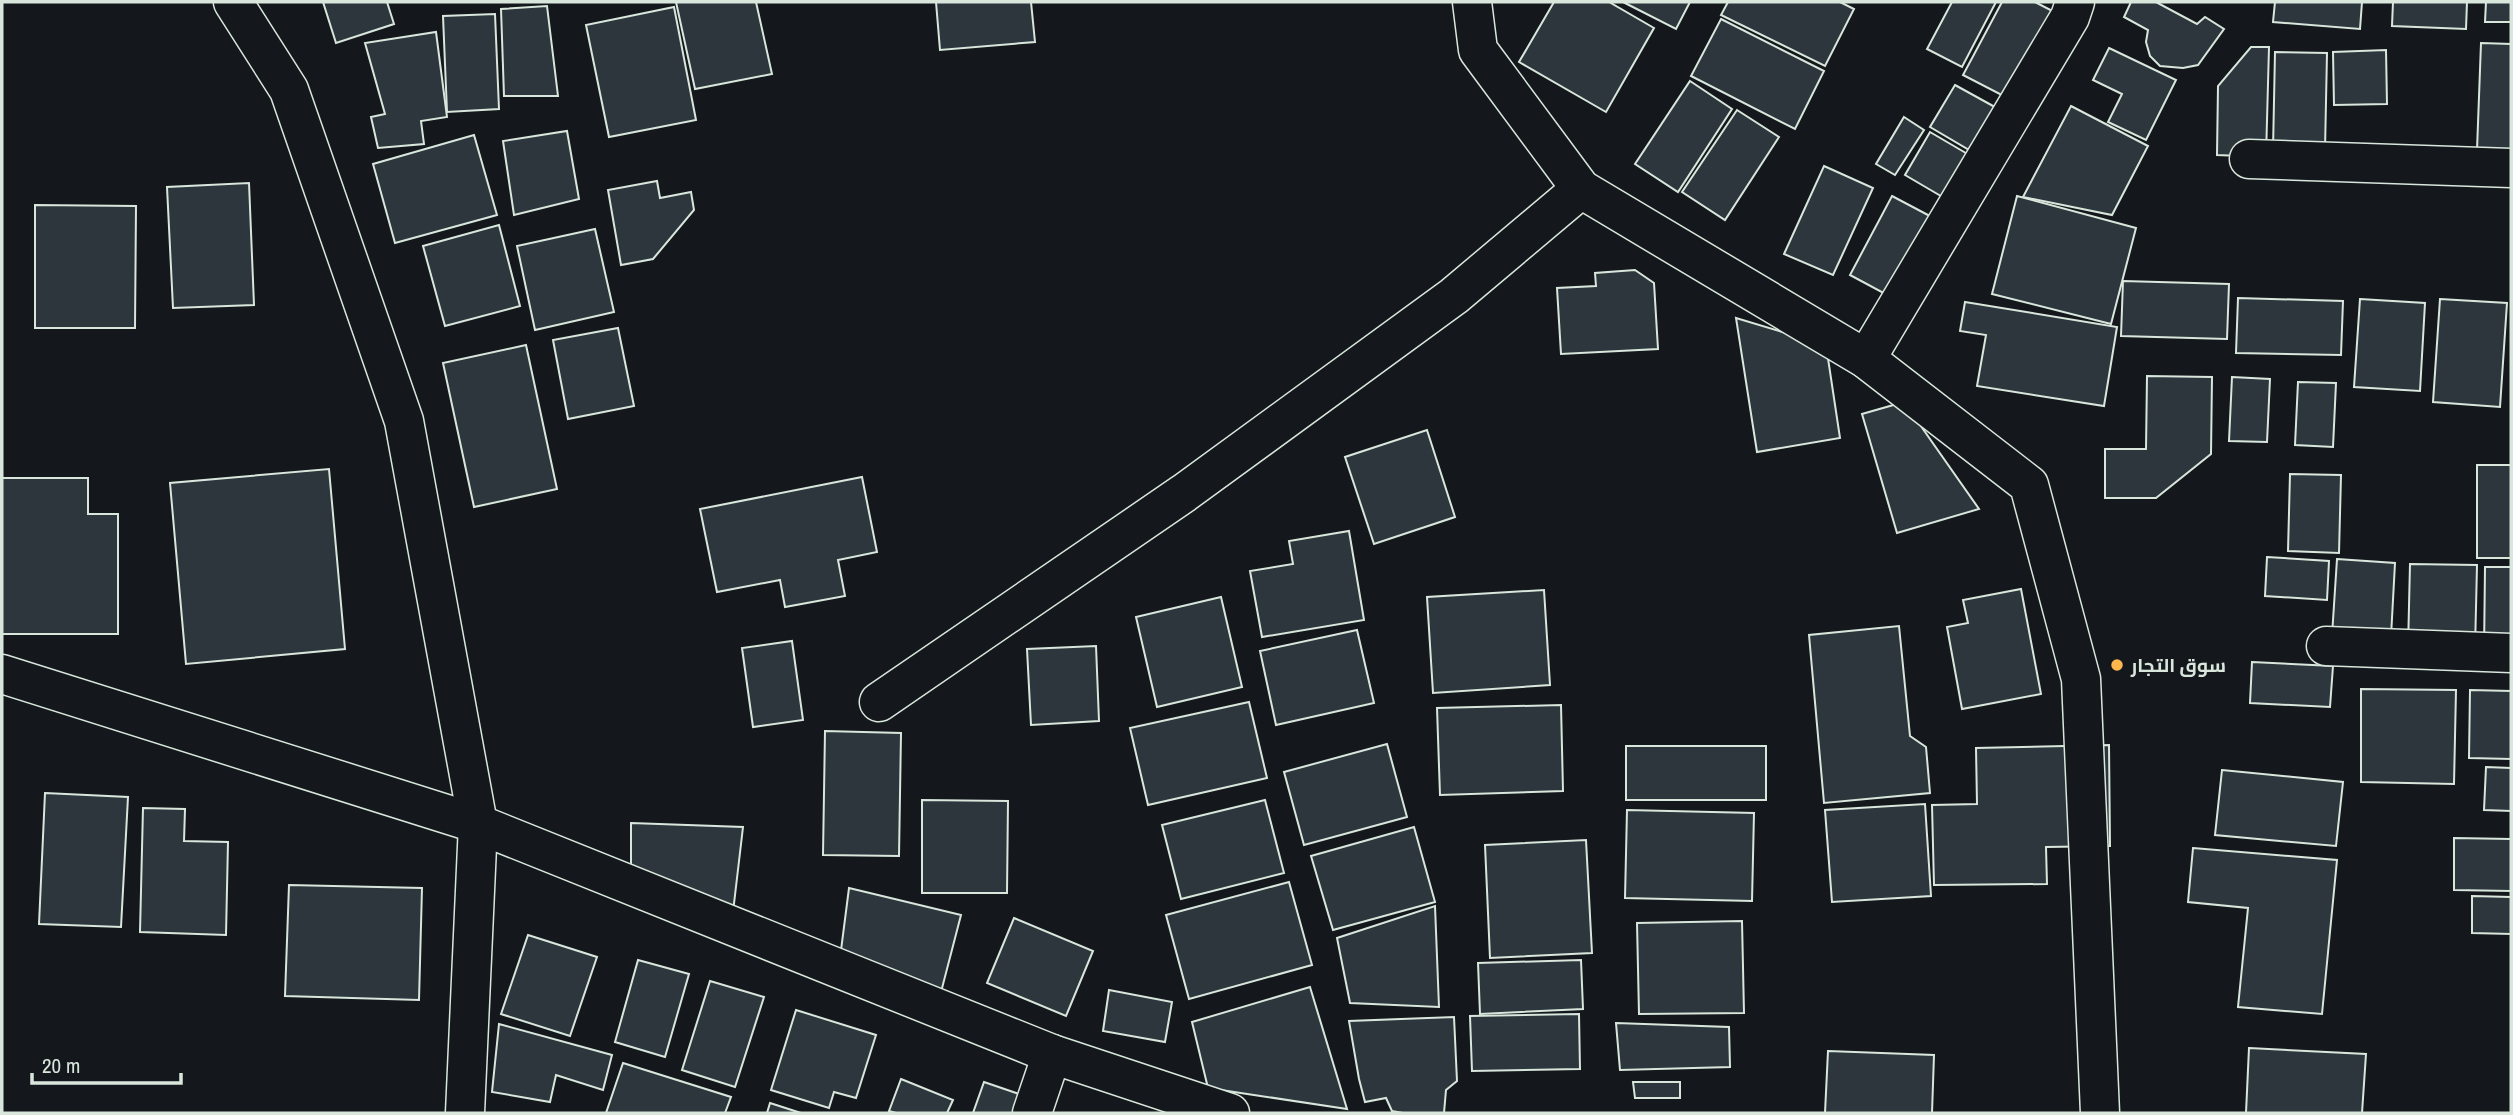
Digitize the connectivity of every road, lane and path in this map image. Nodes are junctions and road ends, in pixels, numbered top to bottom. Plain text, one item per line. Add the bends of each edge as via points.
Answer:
1 (233, 2) edge
2 (1472, 2) edge
3 (2075, 2) edge
4 (2249, 159) dead end
5 (2511, 168) edge
6 (1581, 189) junction
7 (1866, 359) junction
8 (2326, 646) dead end
9 (2511, 653) edge
10 (2, 674) edge
11 (879, 702) dead end
12 (478, 824) junction
13 (1052, 1054) junction
14 (465, 1113) edge
15 (1032, 1113) edge
16 (1230, 1113) edge
17 (2100, 1113) edge

1 - 12 street via 289,90 404,421
2 - 6 street via 1478,50
3 - 7 street
4 - 5 street
6 - 7 street
6 - 11 street via 1420,321 1184,493
7 - 17 street via 2029,485 2081,680
8 - 9 street
10 - 12 street
12 - 13 street
12 - 14 street
13 - 15 street
13 - 16 street

